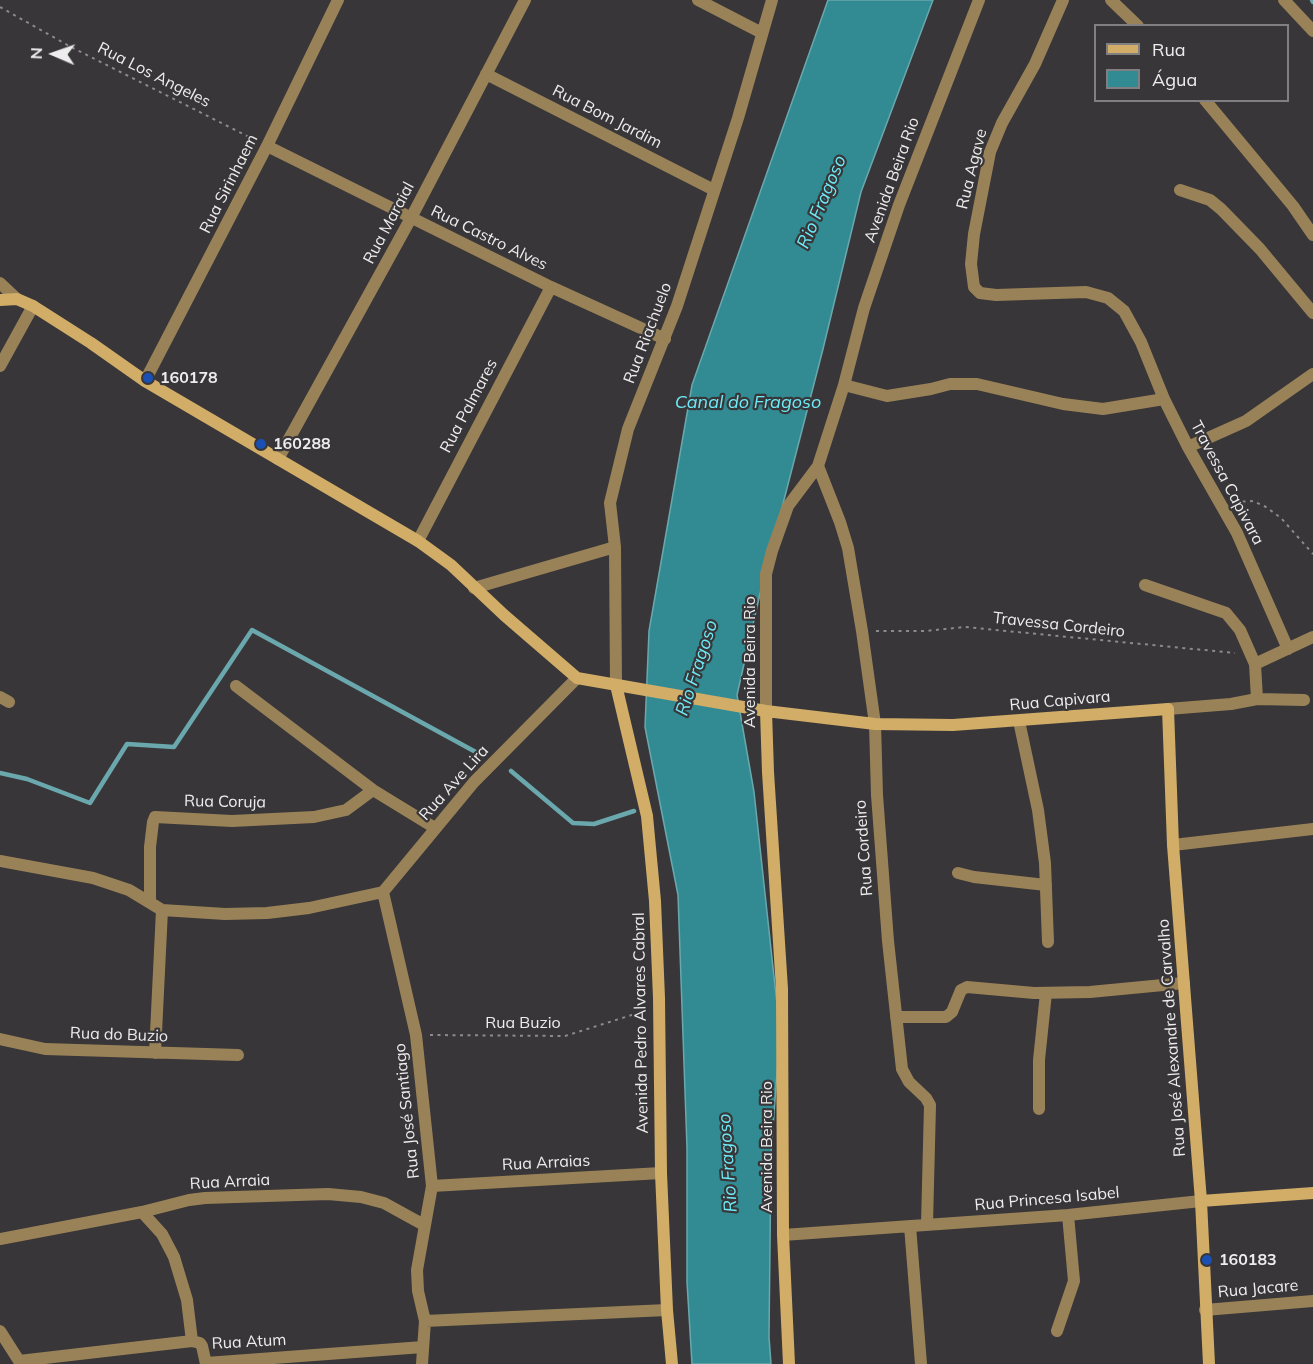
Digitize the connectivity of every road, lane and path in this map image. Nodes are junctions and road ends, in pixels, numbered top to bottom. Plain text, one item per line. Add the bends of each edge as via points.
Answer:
1 (338, 0) edge
2 (525, 0) edge
3 (698, 0) edge
4 (772, 0) edge
5 (979, 0) edge
6 (1063, 0) edge
7 (1111, 0) edge
8 (1284, 0) edge
9 (0, 8) edge
10 (1136, 24) edge
11 (1313, 31) edge
12 (762, 33) junction
13 (486, 74) junction
14 (1207, 102) edge
15 (267, 146) junction
16 (714, 190) junction
17 (1180, 190) dead end
18 (411, 218) junction
19 (1313, 235) edge
20 (0, 283) edge
21 (551, 287) junction
22 (1008, 295) joint
23 (17, 299) junction
24 (0, 300) edge
25 (33, 306) junction
26 (1313, 313) edge
27 (665, 339) junction
28 (0, 366) edge
29 (1313, 374) edge
30 (145, 381) junction
31 (843, 385) junction
32 (1164, 399) junction
33 (1188, 447) junction
34 (278, 459) junction
35 (818, 466) junction
36 (1221, 502) junction
37 (418, 541) junction
38 (615, 548) junction
39 (1313, 554) edge
40 (1145, 585) dead end
41 (474, 588) junction
42 (862, 632) junction
43 (1313, 637) edge
44 (1288, 650) junction
45 (1254, 660) junction
46 (577, 678) junction
47 (236, 686) dead end
48 (622, 686) junction
49 (1257, 699) junction
50 (1304, 700) dead end
51 (1168, 709) junction
52 (766, 711) junction
53 (1019, 721) junction
54 (875, 724) junction
55 (374, 789) junction
56 (435, 828) junction
57 (1313, 829) edge
58 (1173, 845) junction
59 (0, 861) edge
60 (958, 873) dead end
61 (1046, 885) junction
62 (383, 892) junction
63 (150, 903) junction
64 (162, 910) junction
65 (1048, 942) dead end
66 (1184, 983) junction
67 (1046, 993) junction
68 (659, 998) junction
69 (896, 1017) junction
70 (416, 1035) junction
71 (0, 1039) edge
72 (155, 1053) junction
73 (238, 1055) dead end
74 (1039, 1109) dead end
75 (661, 1173) junction
76 (432, 1186) junction
77 (1313, 1193) edge
78 (1201, 1201) junction
79 (142, 1212) junction
80 (1068, 1215) junction
81 (927, 1224) junction
82 (424, 1225) junction
83 (910, 1226) junction
84 (783, 1234) junction
85 (0, 1239) edge
86 (1313, 1301) edge
87 (668, 1310) junction
88 (1205, 1310) junction
89 (425, 1321) junction
90 (0, 1331) edge
91 (1057, 1331) dead end
92 (192, 1341) junction
93 (423, 1347) junction
94 (20, 1362) edge
95 (206, 1363) edge
96 (422, 1364) edge
97 (672, 1364) edge
98 (789, 1364) edge
99 (921, 1364) edge
100 (1209, 1364) edge

1 - 15 street, Rua Sirinhaem
2 - 13 street, Rua Maraial
3 - 12 street
4 - 12 street, Rua Riachuelo
5 - 31 street, Avenida Beira Rio via 899,205
6 - 22 street, Rua Agave via 1035,64 995,138 981,196 971,264 974,287 984,294
7 - 10 street
8 - 11 street
9 - 15 path, Rua Los Angeles
12 - 16 street, Rua Riachuelo
13 - 16 street, Rua Bom Jardim
13 - 18 street, Rua Maraial
14 - 19 street
15 - 18 street, Rua Castro Alves
15 - 30 street, Rua Sirinhaem
16 - 27 street, Rua Riachuelo
17 - 26 street via 1210,200 1221,209
18 - 21 street, Rua Castro Alves
18 - 34 street, Rua Maraial
20 - 23 street
21 - 27 street, Rua Castro Alves
21 - 37 street, Rua Palmares
22 - 32 street, Travessa Capivara via 1077,291 1108,298 1131,322
23 - 24 main road
23 - 25 main road
25 - 28 street
25 - 30 main road
27 - 38 street, Rua Riachuelo via 622,451 610,503
29 - 33 street via 1246,421
30 - 34 main road
31 - 32 street via 887,396 950,384 977,384 1103,409
31 - 35 street, Avenida Beira Rio
32 - 33 street, Travessa Capivara
33 - 36 street, Travessa Capivara
34 - 37 main road
35 - 42 street, Rua Cordeiro via 848,548
35 - 52 street, Avenida Beira Rio via 788,506 766,574
36 - 39 path via 1253,501 1266,507
36 - 44 street, Travessa Capivara
37 - 41 main road
38 - 41 street
38 - 48 street, Rua Riachuelo
40 - 45 street via 1226,613 1240,630
41 - 46 main road
42 - 45 path, Travessa Cordeiro via 965,627
42 - 54 street, Rua Cordeiro
43 - 44 street
44 - 45 street
45 - 49 street
46 - 48 main road
46 - 56 street, Rua Ave Lira via 494,761
47 - 55 street
48 - 52 main road
48 - 68 main road, Avenida Pedro Alvares Cabral via 647,816
49 - 50 street, Rua Capivara
49 - 51 street, Rua Capivara
51 - 53 main road, Rua Capivara
51 - 58 main road, Rua José Alexandre de Carvalho
52 - 54 main road, Rua Capivara
52 - 84 main road, Avenida Beira Rio via 782,989
53 - 54 main road, Rua Capivara via 924,726
53 - 61 street via 1038,810
54 - 69 street, Rua Cordeiro
55 - 56 street
55 - 63 street, Rua Coruja via 346,810 314,817 232,821 155,817 150,847
56 - 62 street, Rua Ave Lira
57 - 58 street
58 - 66 main road, Rua José Alexandre de Carvalho
59 - 63 street via 93,878 129,890
60 - 61 street
61 - 65 street
62 - 64 street via 309,908 267,912
62 - 70 street, Rua José Santiago
63 - 64 street
64 - 72 street
66 - 67 street
66 - 78 main road, Rua José Alexandre de Carvalho
67 - 69 street via 967,987 961,990 946,1017
67 - 74 street
68 - 70 path, Rua Buzio via 635,1014 565,1036
68 - 75 main road, Avenida Pedro Alvares Cabral
69 - 81 street, Rua Cordeiro via 906,1078 930,1105
70 - 76 street, Rua José Santiago
71 - 72 street, Rua do Buzio via 45,1049
72 - 73 street, Rua do Buzio
75 - 76 street, Rua Arraias
75 - 87 main road, Avenida Pedro Alvares Cabral
76 - 82 street, Rua José Santiago
77 - 78 main road, Rua Princesa Isabel
78 - 80 street, Rua Princesa Isabel
78 - 88 main road, Rua José Alexandre de Carvalho
79 - 82 street, Rua Arraia via 204,1198 328,1194 384,1203
79 - 85 street, Rua Arraia
79 - 92 street via 162,1234 174,1257 187,1300
80 - 81 street, Rua Princesa Isabel
80 - 91 street via 1074,1281
81 - 83 street, Rua Princesa Isabel
82 - 89 street, Rua José Santiago via 417,1282
83 - 84 street, Rua Princesa Isabel
83 - 99 street
84 - 98 main road, Avenida Beira Rio
86 - 88 street, Rua Jacare
87 - 89 street
87 - 97 main road, Avenida Pedro Alvares Cabral
88 - 100 main road, Rua José Alexandre de Carvalho
89 - 93 street, Rua José Santiago
90 - 94 street
92 - 94 street, Rua Atum
92 - 95 street, Rua Atum via 202,1346
93 - 95 street, Rua Atum
93 - 96 street, Rua José Santiago

